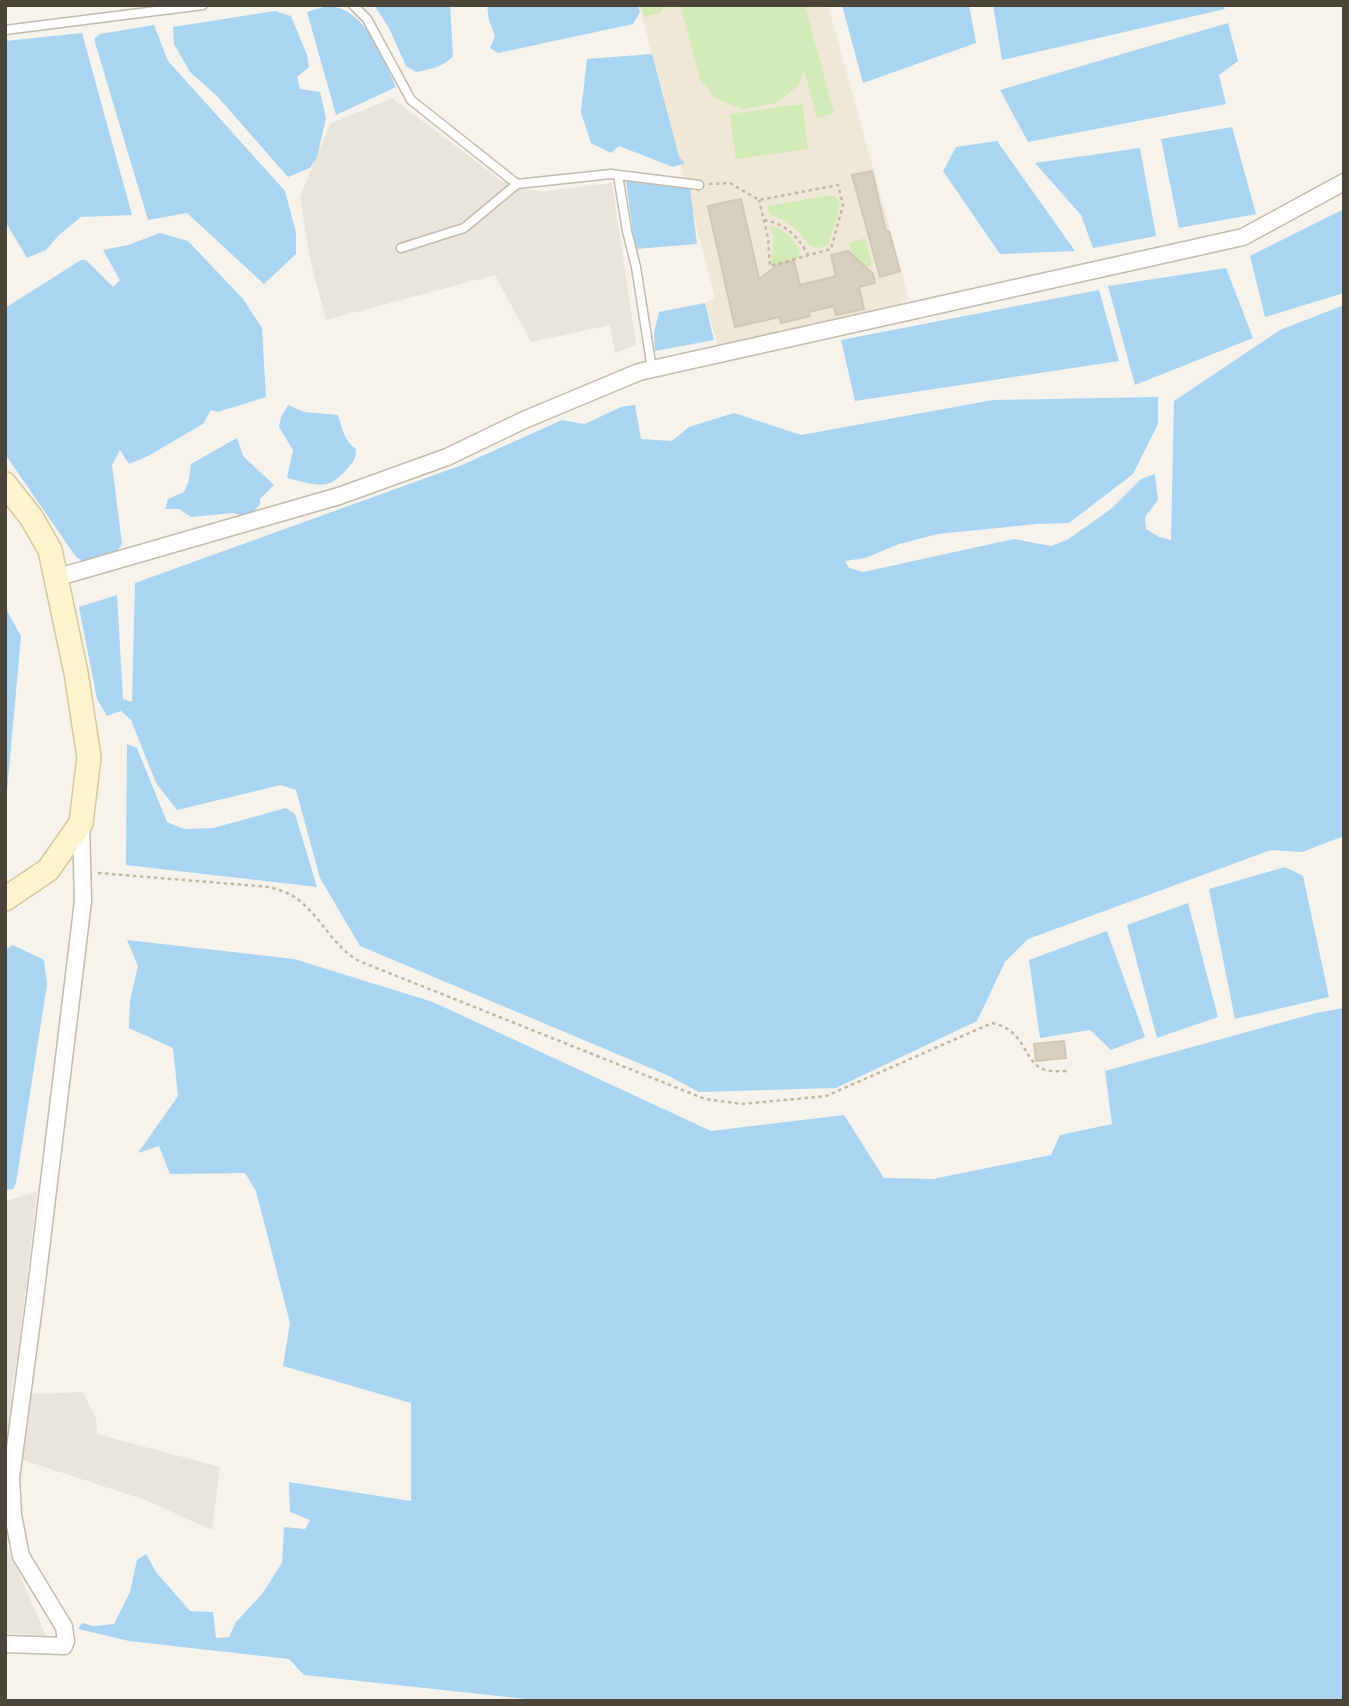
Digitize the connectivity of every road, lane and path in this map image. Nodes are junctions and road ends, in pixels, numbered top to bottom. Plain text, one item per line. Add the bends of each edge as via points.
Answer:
1 (203, 5) edge
2 (352, 5) edge
3 (5, 30) edge
4 (618, 175) junction
5 (1344, 182) edge
6 (517, 184) junction
7 (699, 185) joint
8 (759, 200) junction
9 (764, 220) junction
10 (401, 248) dead end
11 (808, 254) junction
12 (652, 369) junction
13 (5, 484) edge
14 (55, 578) junction
15 (81, 823) junction
16 (83, 871) junction
17 (5, 899) edge
18 (1069, 1071) dead end
19 (5, 1644) edge

1 - 3 lane
2 - 6 lane via 367,19 411,100
4 - 6 lane
4 - 7 lane
4 - 12 lane
5 - 12 street via 1243,237
6 - 10 lane via 464,228
7 - 8 path via 730,183
8 - 9 path
8 - 11 path via 838,185 844,205 831,249
9 - 11 path via 790,230
9 - 11 path via 770,266
12 - 14 street via 524,420 447,457 339,496
13 - 14 main road via 32,517 50,550
14 - 15 main road via 89,757
15 - 16 street
15 - 17 main road via 48,870
16 - 18 path via 270,887 294,896 347,954 359,961 705,1099 741,1104 826,1096 992,1023 1016,1034 1035,1064 1045,1070
16 - 19 street via 83,901 11,1478 21,1556 64,1627 66,1641 64,1646

